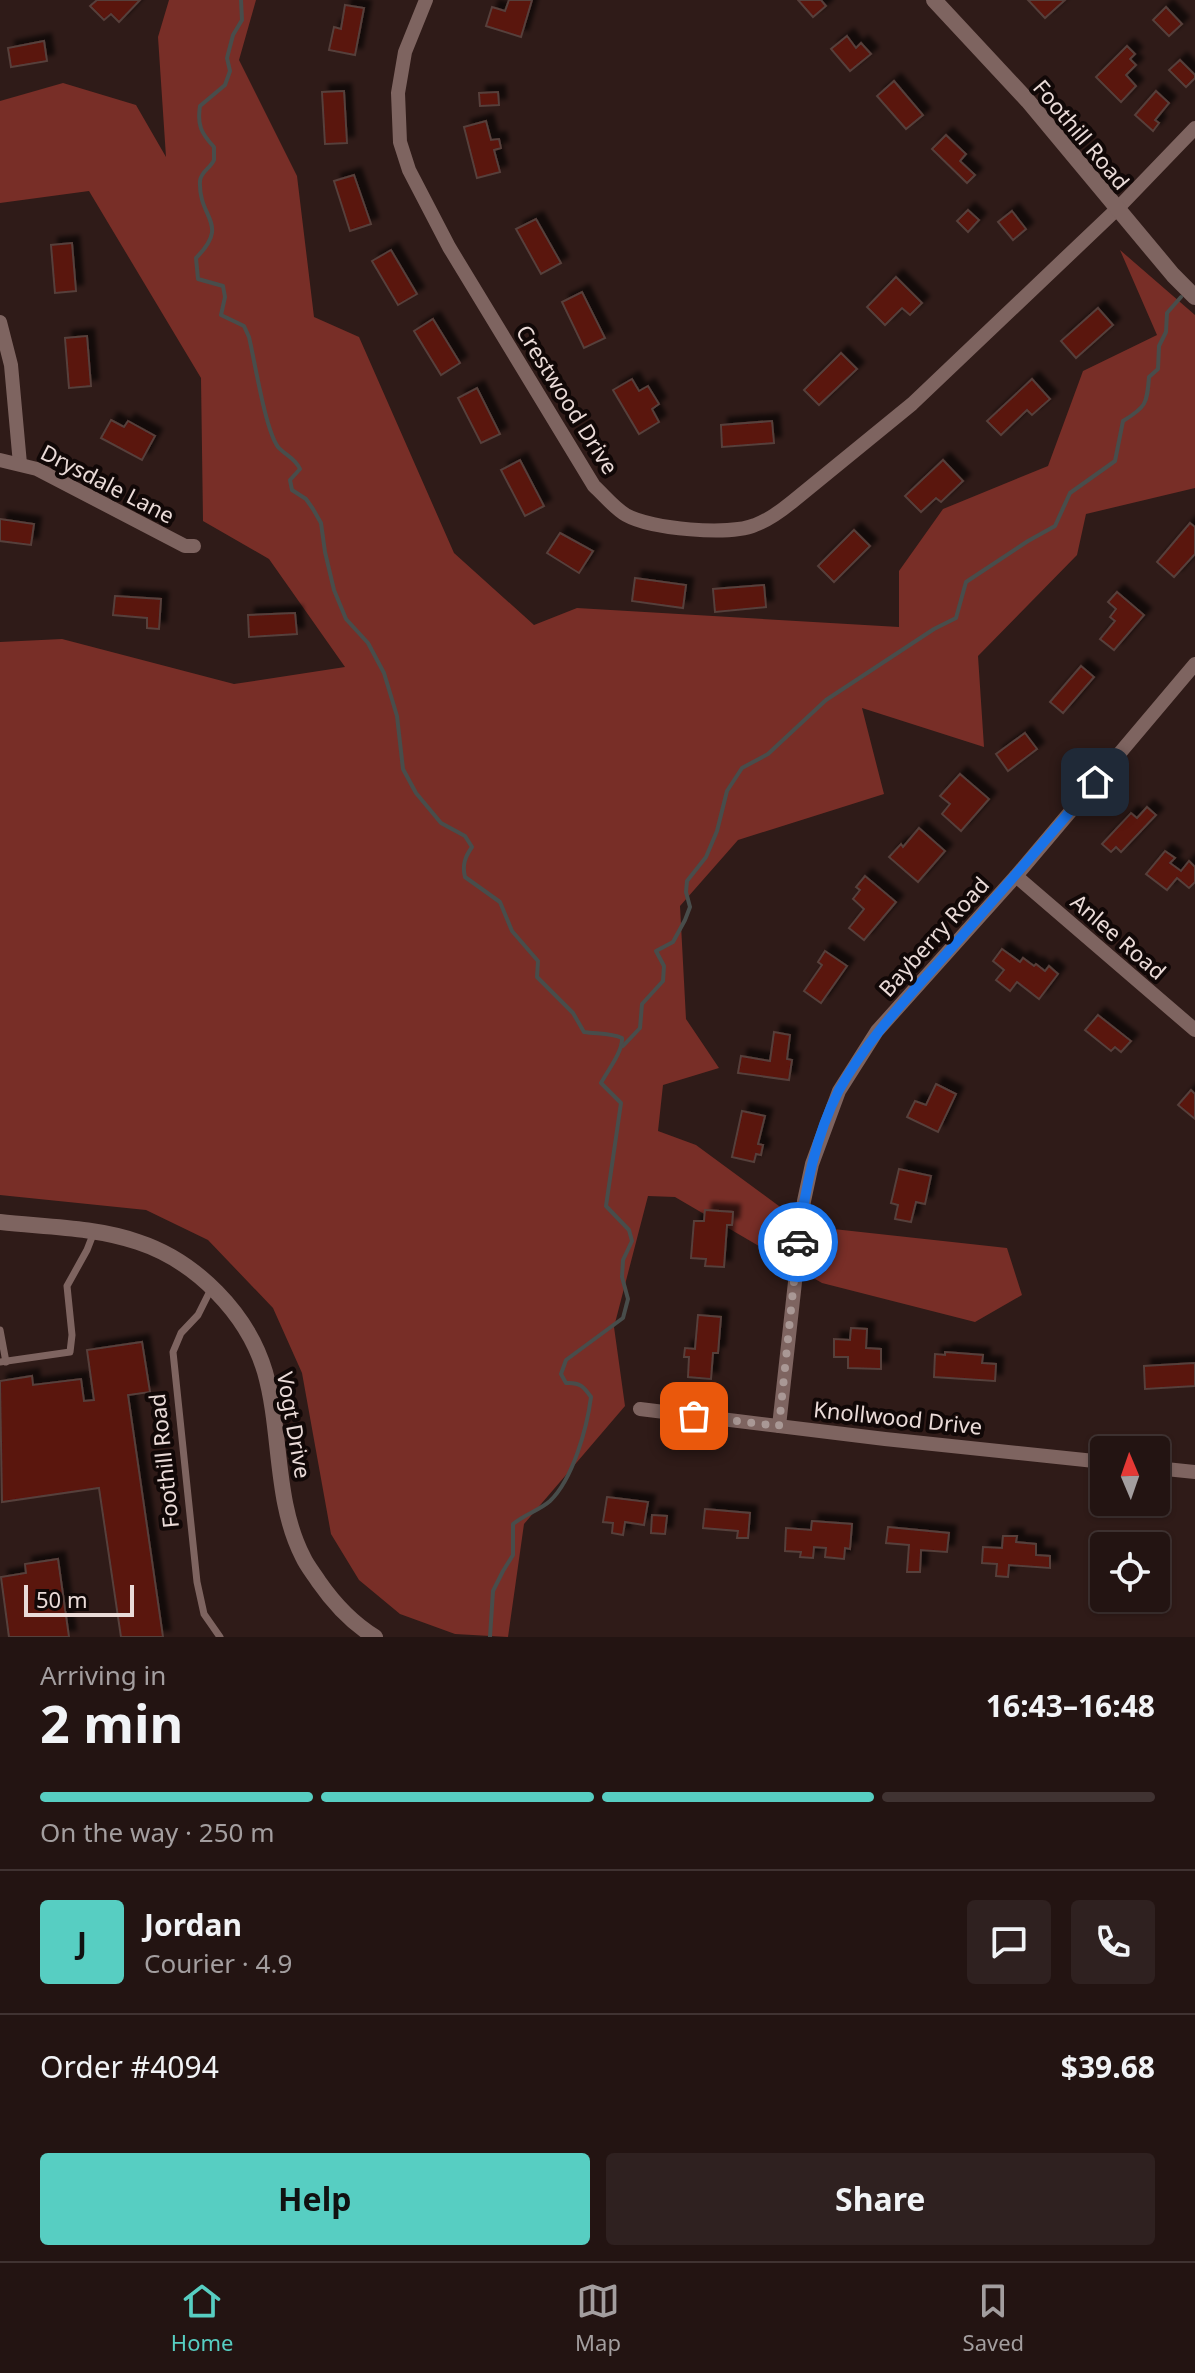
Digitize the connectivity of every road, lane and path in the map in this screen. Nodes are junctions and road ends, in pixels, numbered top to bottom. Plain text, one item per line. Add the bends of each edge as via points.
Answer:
1 (426, 0) edge
2 (934, 0) edge
3 (1195, 128) edge
4 (1117, 209) junction
5 (1195, 297) edge
6 (0, 322) edge
7 (0, 460) edge
8 (20, 464) junction
9 (194, 546) dead end
10 (1195, 664) edge
11 (1016, 876) junction
12 (1195, 1030) edge
13 (0, 1222) edge
14 (94, 1232) junction
15 (212, 1287) junction
16 (0, 1330) edge
17 (3, 1362) edge
18 (640, 1409) dead end
19 (779, 1426) junction
20 (1090, 1460) edge
21 (1170, 1469) edge
22 (1195, 1472) edge
23 (220, 1637) edge
24 (375, 1637) edge

1 - 4 street, Crestwood Drive via 405,52 398,93 400,142 409,170 449,247 594,486 639,521 734,530 772,517 912,404
2 - 4 street, Foothill Road via 1028,101
3 - 4 street, Crestwood Drive
4 - 5 street, Foothill Road
6 - 8 street via 11,365
7 - 8 street, Drysdale Lane
8 - 9 street, Drysdale Lane
10 - 11 street, Bayberry Road
11 - 12 street, Anlee Road
11 - 19 street, Bayberry Road via 877,1031 839,1091 804,1201
13 - 14 street, Vogt Drive
14 - 15 street, Vogt Drive via 140,1242 182,1263
14 - 17 lane via 67,1286 70,1352
15 - 23 lane, Foothill Road via 173,1352 197,1582 204,1614
15 - 24 street, Vogt Drive via 249,1333 264,1369 286,1501 303,1557 343,1613
16 - 17 lane
18 - 19 street, Knollwood Drive
19 - 20 street, Knollwood Drive
21 - 22 street

